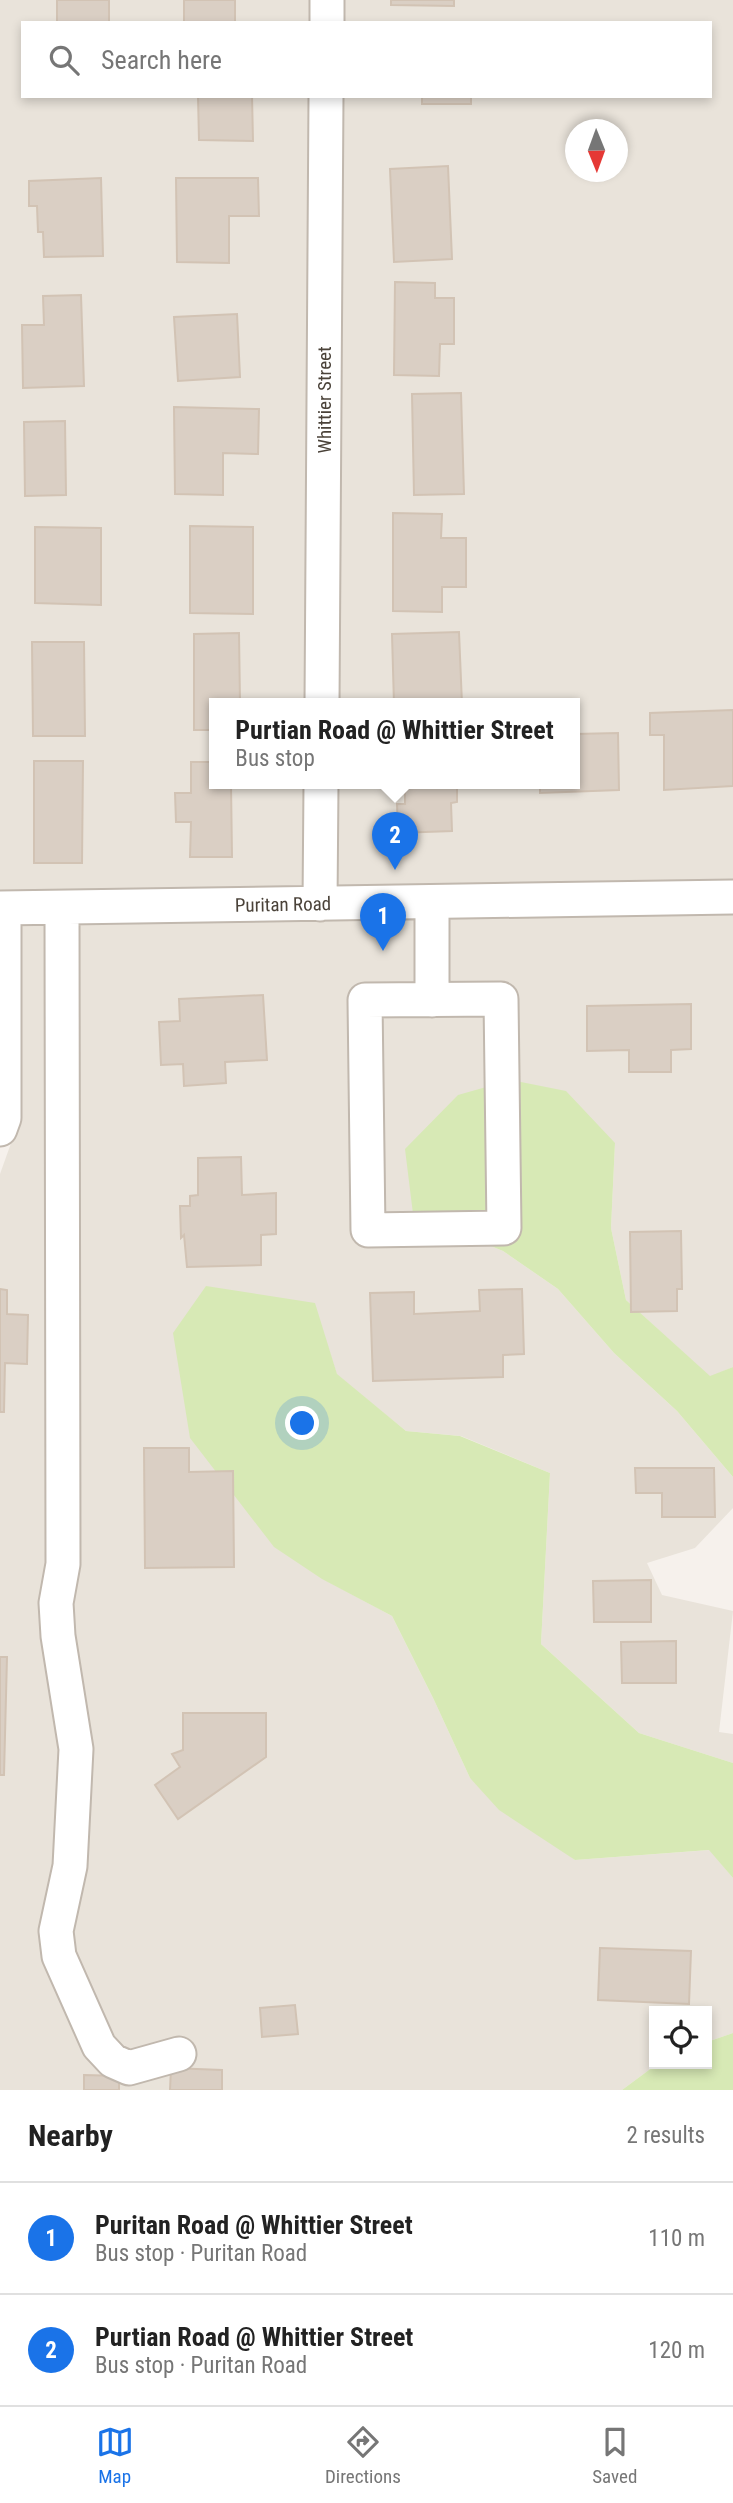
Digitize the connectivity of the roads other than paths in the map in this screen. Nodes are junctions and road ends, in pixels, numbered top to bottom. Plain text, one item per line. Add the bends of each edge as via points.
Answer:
1 (327, 0) edge
2 (327, 21) edge
3 (327, 98) edge
4 (321, 698) edge
5 (321, 789) edge
6 (733, 897) edge
7 (432, 902) junction
8 (320, 904) junction
9 (2, 908) edge
10 (62, 908) junction
11 (432, 1000) junction
12 (0, 1129) edge
13 (179, 2054) dead end

1 - 2 street
3 - 4 street, Whittier Street
5 - 8 street
6 - 7 street, Puritan Road
7 - 8 street, Puritan Road
7 - 11 street
8 - 10 street, Puritan Road
9 - 10 street, Puritan Road
9 - 12 street via 4,1118
10 - 13 street via 63,1564 56,1603 76,1749 70,1866 57,1944 99,2046 113,2061 129,2068
11 - 11 street via 501,999 504,1228 368,1230 365,1000

